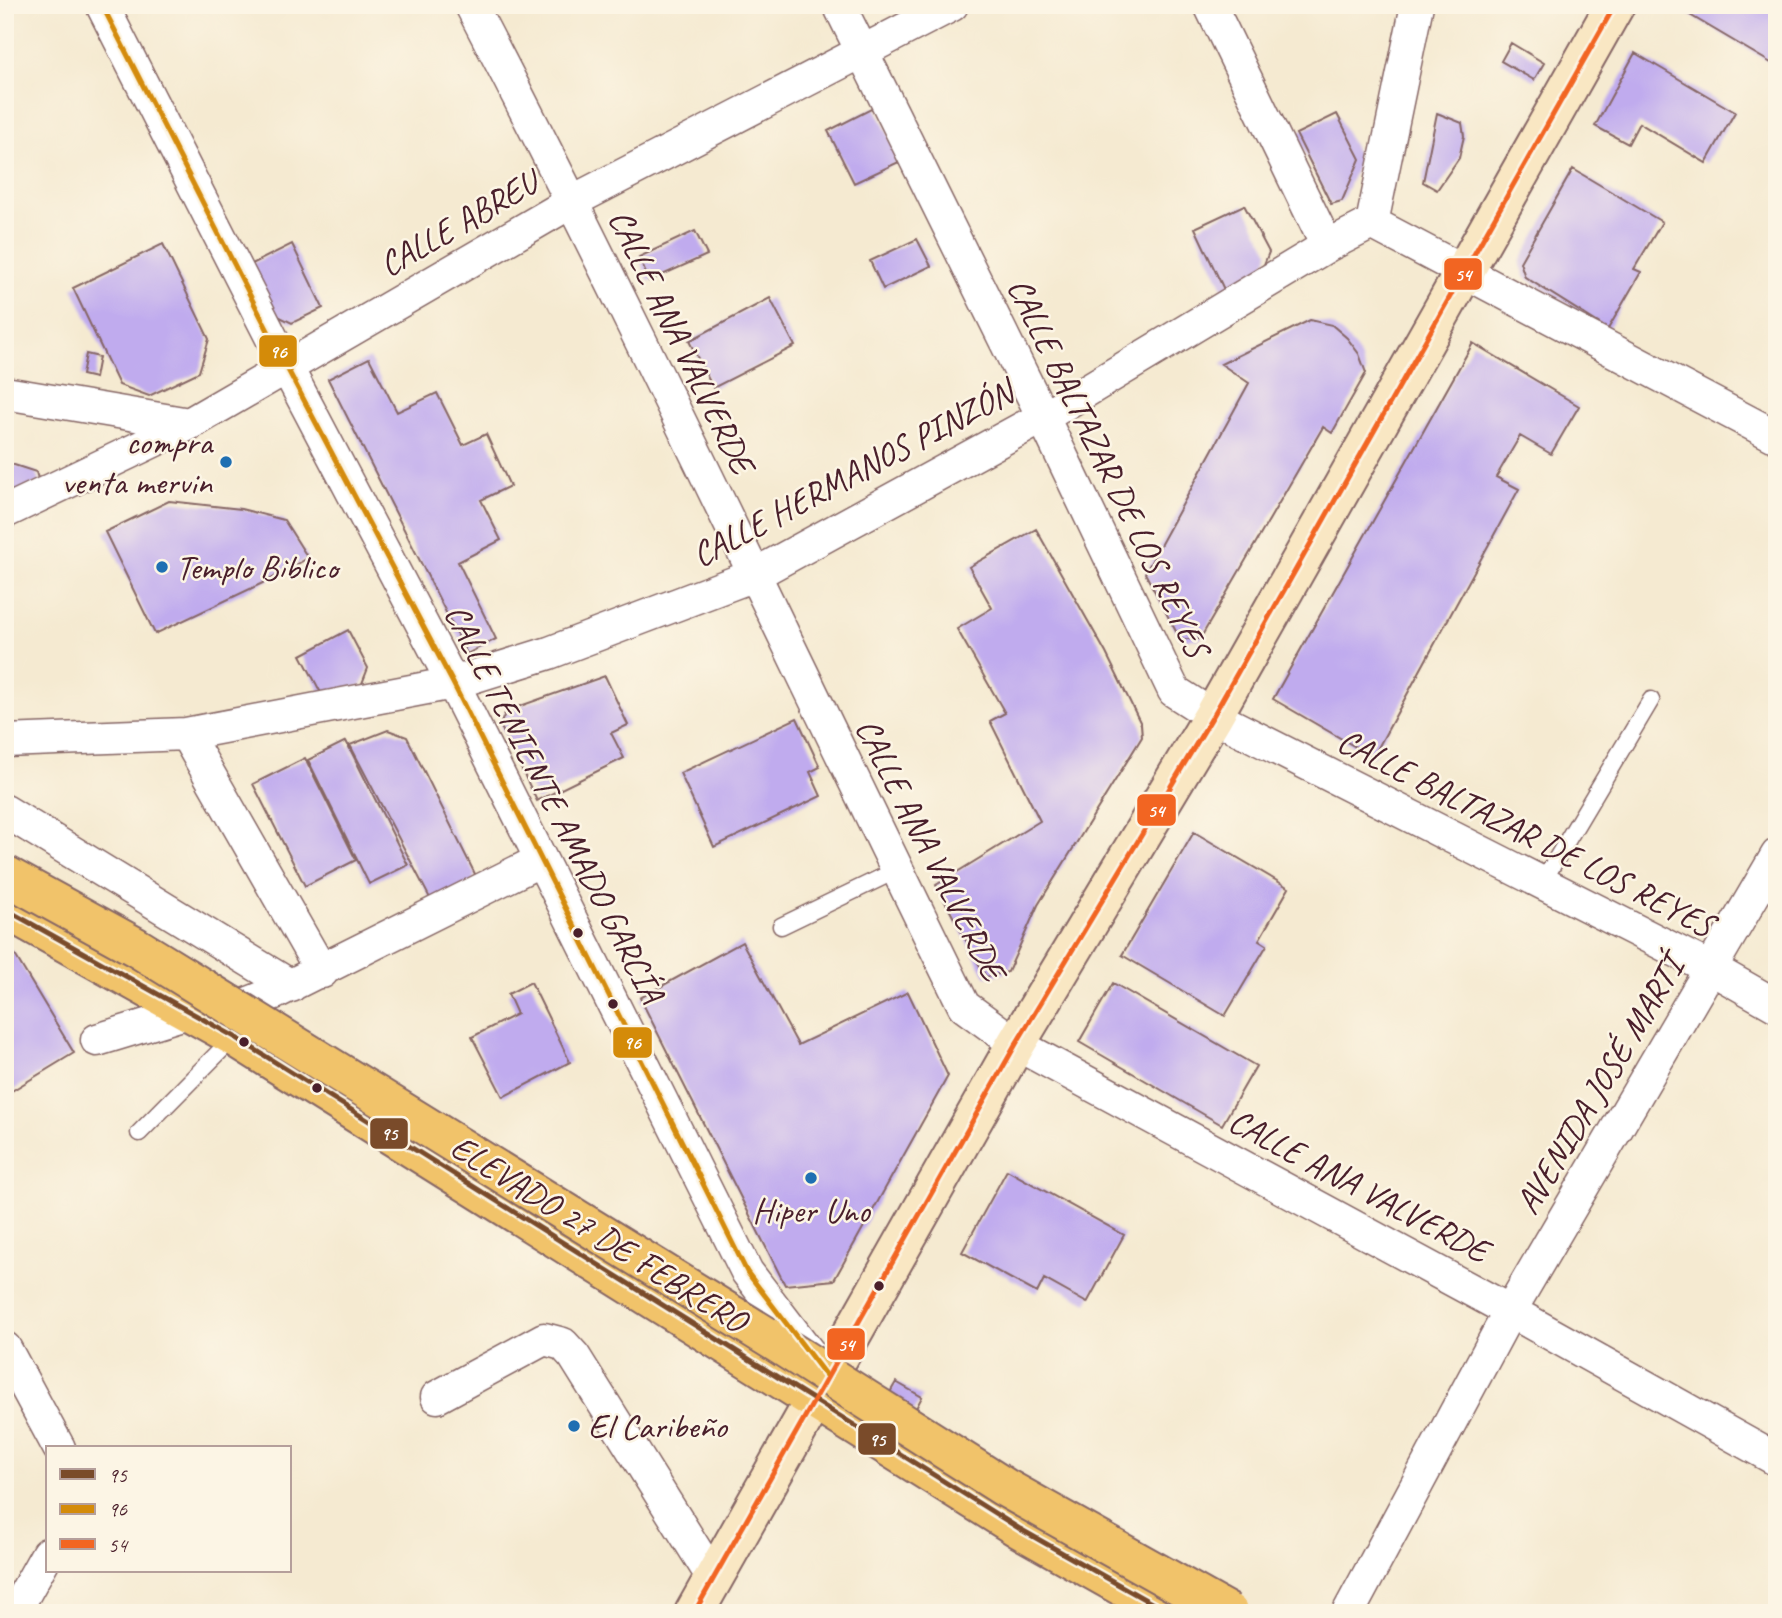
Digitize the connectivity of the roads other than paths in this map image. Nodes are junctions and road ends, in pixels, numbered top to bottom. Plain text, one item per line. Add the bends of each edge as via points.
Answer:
1 (103, 5) edge
2 (471, 5) edge
3 (839, 5) edge
4 (952, 5) edge
5 (1210, 5) edge
6 (1417, 5) edge
7 (1615, 5) edge
8 (863, 51) junction
9 (573, 201) junction
10 (1372, 223) junction
11 (1328, 246) junction
12 (1465, 275) junction
13 (286, 366) junction
14 (5, 393) edge
15 (1044, 417) junction
16 (189, 424) junction
17 (1777, 437) edge
18 (5, 512) edge
19 (752, 576) junction
20 (453, 682) junction
21 (1651, 700) dead end
22 (1213, 716) junction
23 (186, 734) junction
24 (5, 741) edge
25 (5, 811) edge
26 (1777, 855) edge
27 (541, 860) junction
28 (897, 870) junction
29 (5, 875) edge
30 (1542, 883) junction
31 (8, 913) edge
32 (781, 926) dead end
33 (1712, 969) junction
34 (322, 972) junction
35 (292, 986) junction
36 (1777, 1006) edge
37 (191, 1011) junction
38 (235, 1023) junction
39 (97, 1040) dead end
40 (1016, 1044) junction
41 (139, 1133) dead end
42 (1510, 1311) junction
43 (5, 1348) edge
44 (820, 1388) junction
45 (437, 1397) dead end
46 (58, 1446) edge
47 (1777, 1460) edge
48 (46, 1556) edge
49 (713, 1578) junction
50 (14, 1613) edge
51 (694, 1613) edge
52 (1169, 1613) edge
53 (1229, 1613) edge
54 (1348, 1613) edge

1 - 13 street, CALLE TENIENTE AMADO GARCÍA
2 - 9 street, CALLE ANA VALVERDE
3 - 8 street, CALLE BALTAZAR DE LOS REYES
4 - 8 street, CALLE ABREU
5 - 11 street
6 - 10 street
7 - 12 main road
8 - 9 street, CALLE ABREU
8 - 15 street, CALLE BALTAZAR DE LOS REYES
9 - 13 street, CALLE ABREU
9 - 19 street, CALLE ANA VALVERDE
10 - 11 street, CALLE HERMANOS PINZÓN
10 - 12 street
11 - 15 street, CALLE HERMANOS PINZÓN
12 - 17 street
12 - 22 main road
13 - 16 street, CALLE ABREU
13 - 20 street, CALLE TENIENTE AMADO GARCÍA
14 - 16 street
15 - 19 street, CALLE HERMANOS PINZÓN
15 - 22 street, CALLE BALTAZAR DE LOS REYES via 1174,691
16 - 18 street, CALLE ABREU
19 - 20 street, CALLE HERMANOS PINZÓN via 549,653
19 - 28 street, CALLE ANA VALVERDE
20 - 23 street, CALLE HERMANOS PINZÓN
20 - 27 street, CALLE TENIENTE AMADO GARCÍA
21 - 30 lane
22 - 30 street, CALLE BALTAZAR DE LOS REYES
22 - 40 main road
23 - 24 street, CALLE HERMANOS PINZÓN
23 - 34 street
25 - 35 street
26 - 33 street, AVENIDA JOSÉ MARTÍ
27 - 34 street
27 - 44 street, CALLE TENIENTE AMADO GARCÍA via 747,1272
28 - 32 lane
28 - 40 street, CALLE ANA VALVERDE via 964,1006
29 - 53 main road, ELEVADO 27 DE FEBRERO, bridge via 136,947 1004,1487
30 - 33 street, CALLE BALTAZAR DE LOS REYES
31 - 37 main road
33 - 36 street, CALLE BALTAZAR DE LOS REYES
33 - 42 street, AVENIDA JOSÉ MARTÍ
34 - 35 street
35 - 38 street
37 - 38 main road
37 - 39 street
38 - 41 lane
38 - 44 main road
40 - 42 street, CALLE ANA VALVERDE
40 - 44 main road
42 - 47 street, CALLE ANA VALVERDE
42 - 54 street, AVENIDA JOSÉ MARTÍ
43 - 46 street
44 - 49 main road
44 - 52 main road via 1020,1529
45 - 49 street via 544,1339 563,1344
48 - 50 street
49 - 51 main road

